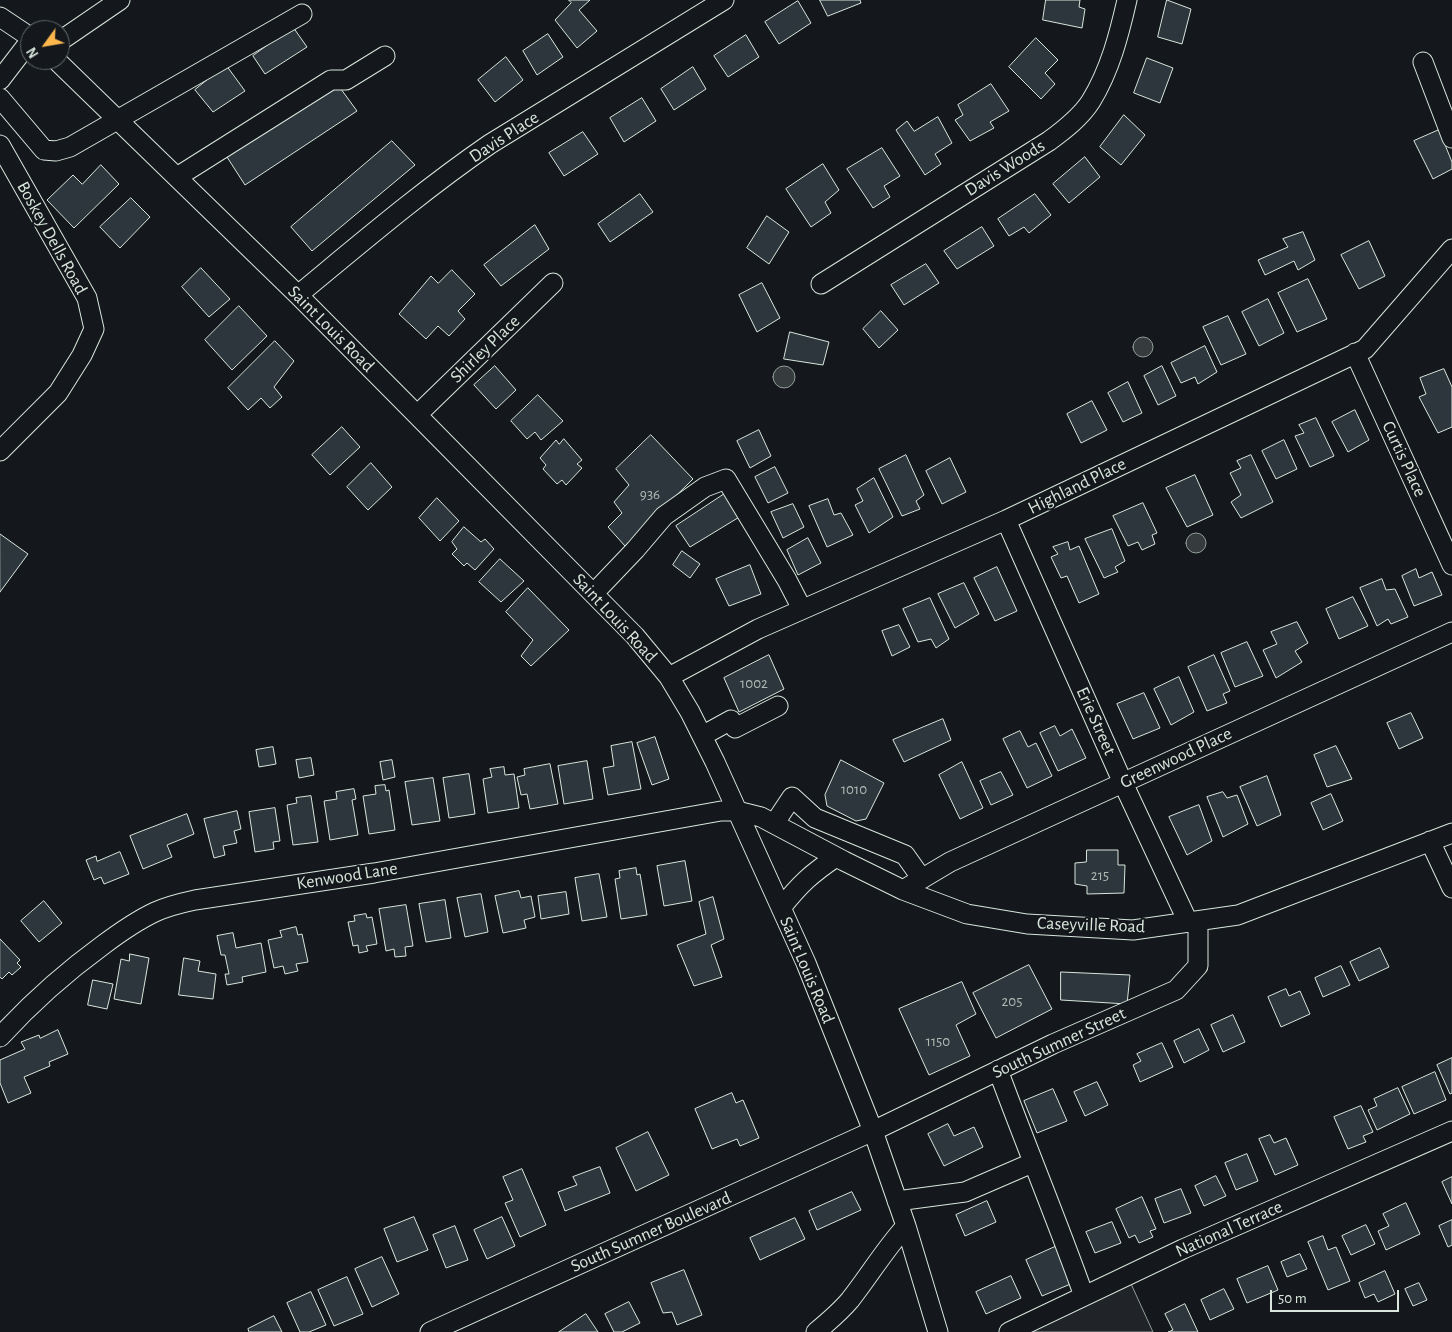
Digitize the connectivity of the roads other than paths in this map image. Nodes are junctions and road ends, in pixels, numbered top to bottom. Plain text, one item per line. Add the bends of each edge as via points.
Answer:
1 (120, 0) edge
2 (724, 0) edge
3 (1127, 0) edge
4 (302, 14) dead end
5 (0, 17) edge
6 (20, 32) edge
7 (70, 34) edge
8 (20, 53) edge
9 (384, 56) dead end
10 (1423, 62) dead end
11 (66, 70) edge
12 (0, 80) edge
13 (0, 98) edge
14 (119, 120) junction
15 (1452, 138) edge
16 (0, 145) edge
17 (177, 177) junction
18 (1452, 249) edge
19 (553, 283) dead end
20 (821, 284) dead end
21 (298, 296) junction
22 (1355, 353) junction
23 (417, 415) junction
24 (0, 451) edge
25 (1006, 520) junction
26 (1452, 564) edge
27 (594, 593) junction
28 (802, 609) junction
29 (1452, 632) edge
30 (669, 677) junction
31 (778, 706) dead end
32 (702, 736) junction
33 (1123, 783) junction
34 (737, 811) junction
35 (774, 824) junction
36 (1452, 833) edge
37 (1430, 841) junction
38 (880, 846) junction
39 (836, 857) junction
40 (867, 872) junction
41 (922, 879) junction
42 (1452, 888) edge
43 (903, 890) junction
44 (781, 908) junction
45 (1193, 921) junction
46 (0, 1037) edge
47 (998, 1070) junction
48 (873, 1131) junction
49 (1452, 1131) edge
50 (1032, 1163) junction
51 (897, 1201) junction
52 (906, 1226) junction
53 (1084, 1296) junction
54 (430, 1332) edge
55 (816, 1332) edge
56 (938, 1332) edge
57 (1009, 1332) edge

1 - 7 street
2 - 21 street, Davis Place via 461,164 378,227
3 - 20 street, Davis Woods via 1114,53 1090,102 1069,125 1049,141
4 - 14 street
5 - 6 street
8 - 12 street
9 - 17 street via 346,80 331,80
10 - 15 street
11 - 14 street, Saint Louis Road
13 - 14 street via 44,150 70,147
14 - 17 street, Saint Louis Road
16 - 24 street, Boskey Dells Road via 87,298 94,329 58,393
17 - 21 street, Saint Louis Road
18 - 22 street, Highland Place via 1365,349
19 - 23 street, Shirley Place
21 - 23 street, Saint Louis Road
22 - 25 street, Highland Place
22 - 26 street, Curtis Place
23 - 27 street, Saint Louis Road
25 - 28 street, Highland Place
25 - 33 street, Erie Street
27 - 28 street via 664,516 705,487 726,479
27 - 30 street, Saint Louis Road
28 - 30 street, Highland Place
29 - 33 street, Greenwood Place
30 - 32 street, Saint Louis Road
31 - 32 street via 735,728 731,720
32 - 34 street, Saint Louis Road
33 - 41 street, Greenwood Place via 950,862
33 - 45 street, Erie Street
34 - 35 street, Caseyville Road
34 - 44 street, Saint Louis Road
34 - 46 street, Kenwood Lane via 721,811 171,905 121,932 78,964
35 - 38 street via 792,797 815,818
35 - 39 street, Caseyville Road
36 - 37 street, Caseyville Road
37 - 42 street
37 - 45 street, Caseyville Road via 1238,915
38 - 40 street
38 - 41 street via 905,855
39 - 40 street, Caseyville Road
39 - 44 street via 799,885
40 - 43 street, Caseyville Road
41 - 43 street, Greenwood Place
43 - 45 street, Caseyville Road via 968,914 1027,924 1133,930
44 - 48 street, Saint Louis Road
45 - 47 street, South Sumner Street via 1198,966 1176,990
47 - 48 street, South Sumner Street
47 - 50 street
48 - 51 street, Saint Louis Road
48 - 54 street, South Sumner Boulevard
49 - 53 street, National Terrace
50 - 51 street via 965,1192
50 - 53 street
51 - 52 street, Saint Louis Road
52 - 55 street via 889,1244 850,1300
52 - 56 street, Saint Louis Road
53 - 57 street, National Terrace

